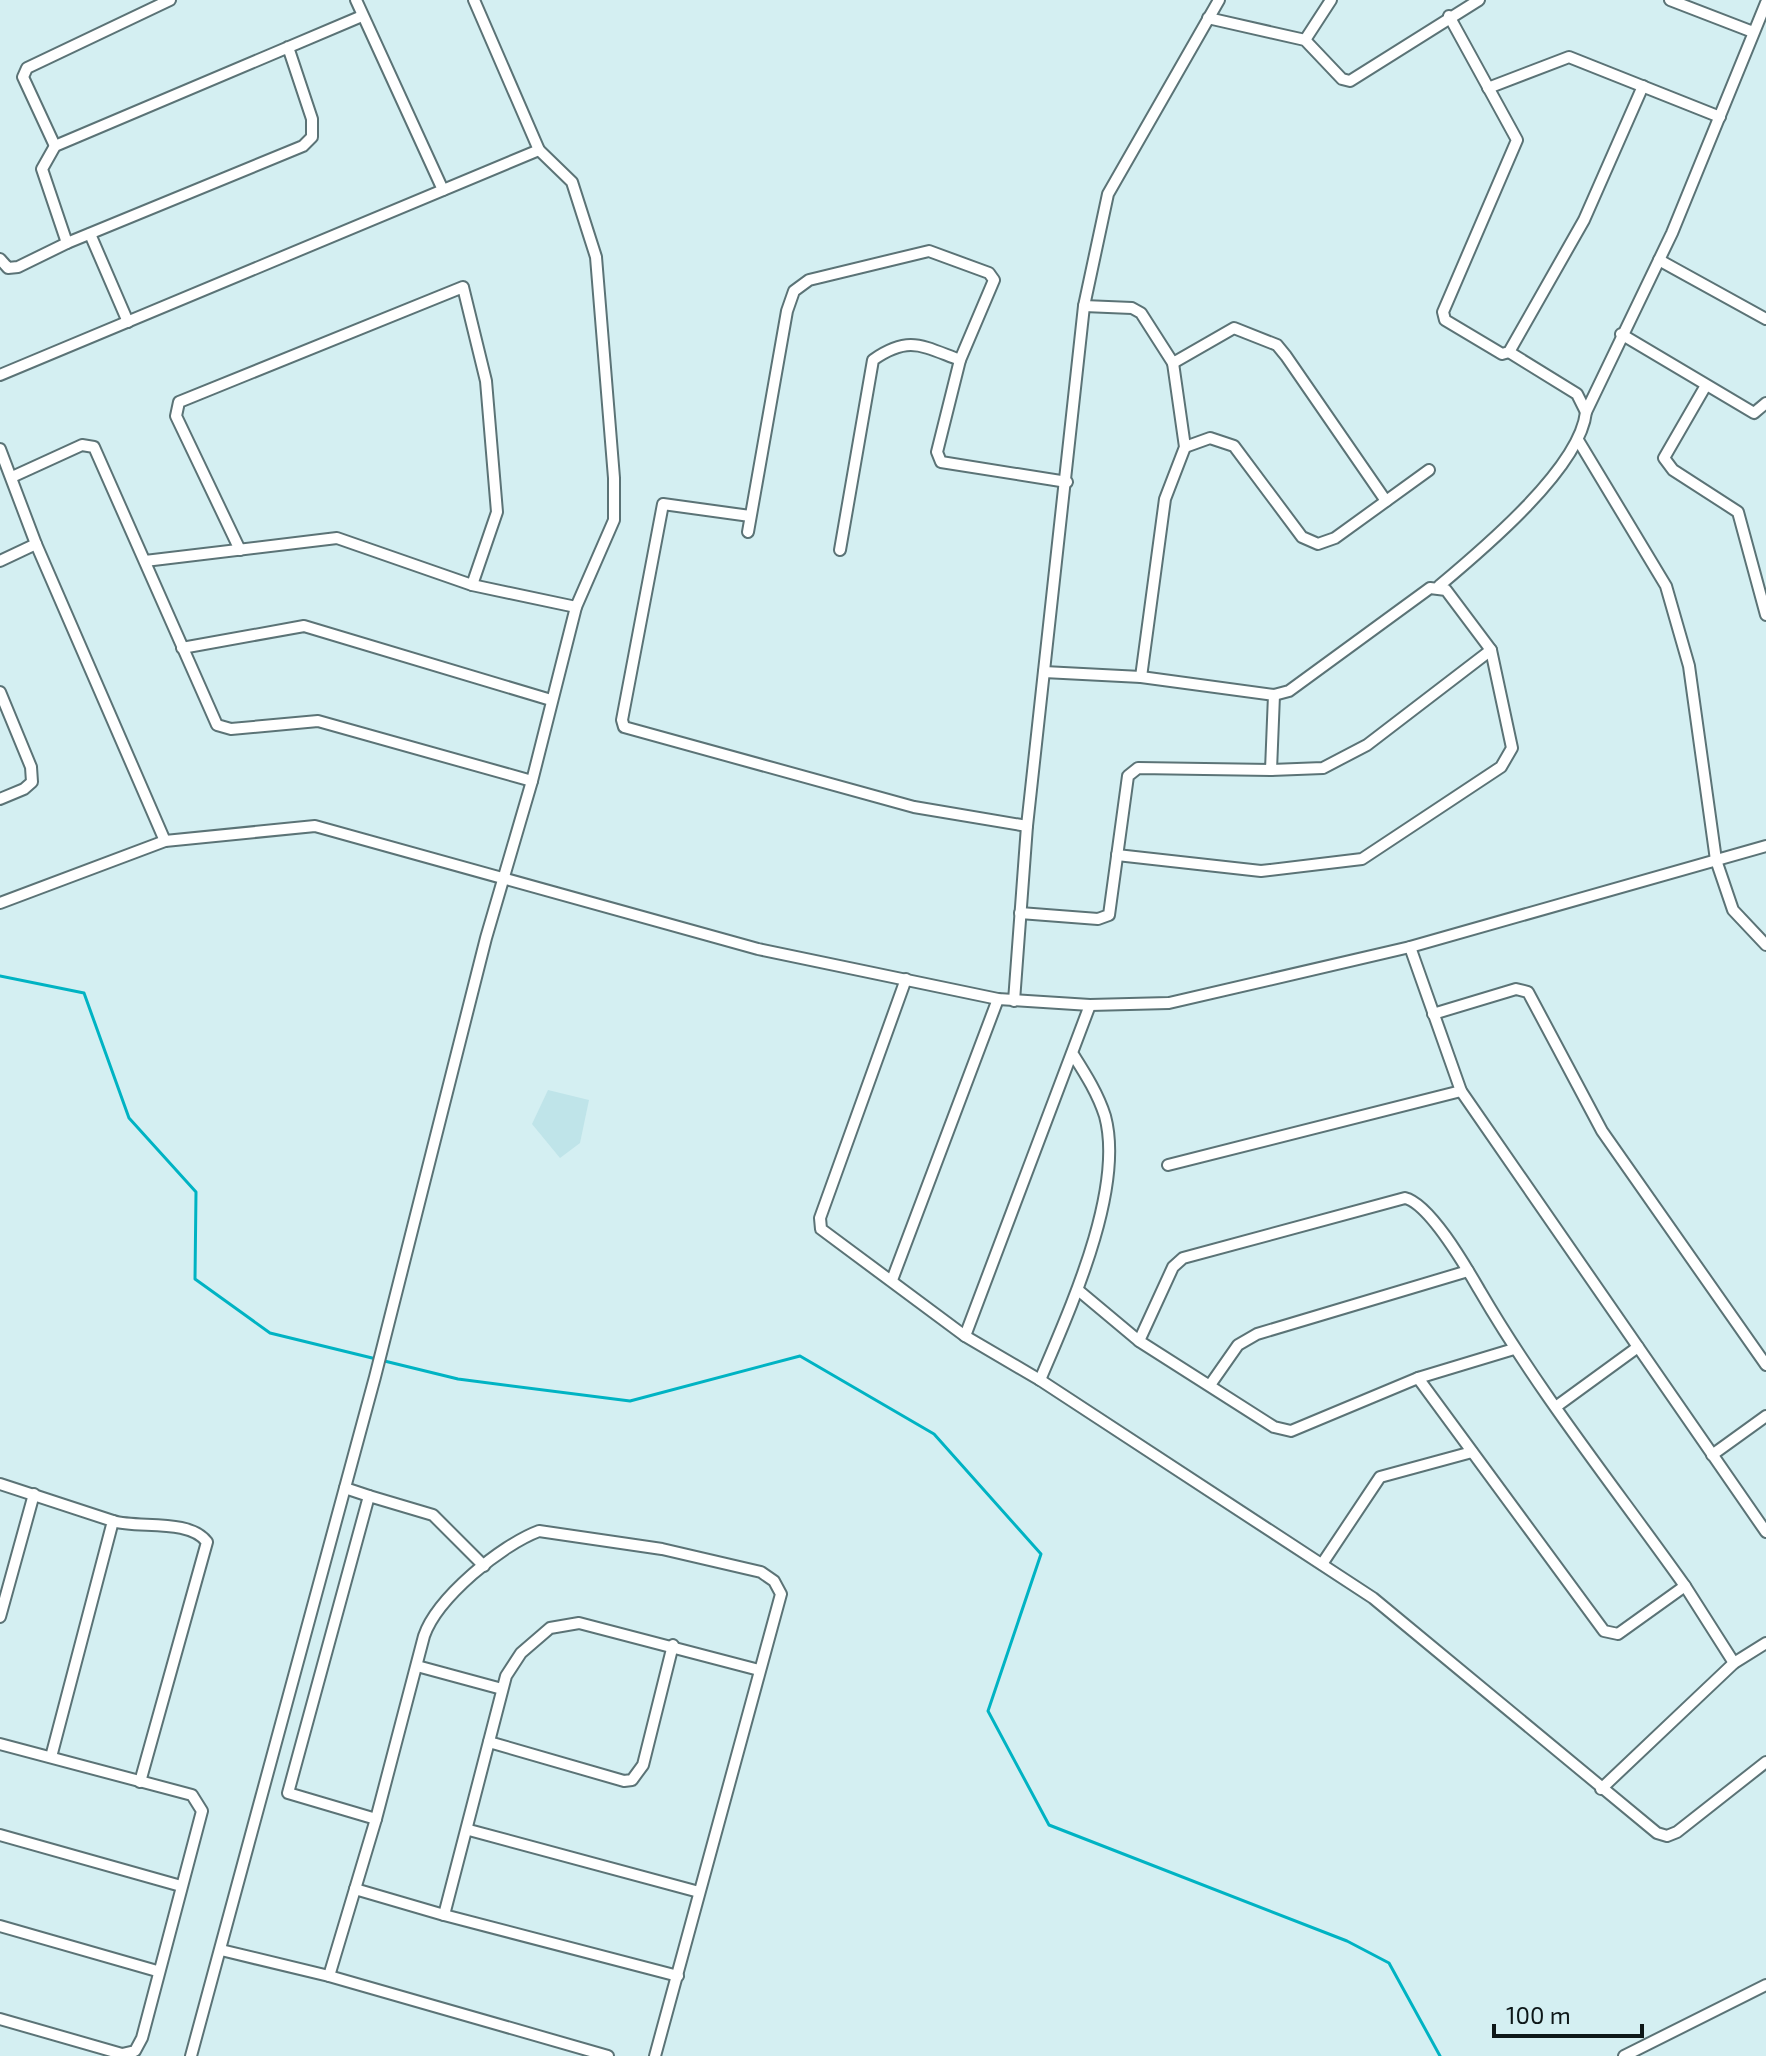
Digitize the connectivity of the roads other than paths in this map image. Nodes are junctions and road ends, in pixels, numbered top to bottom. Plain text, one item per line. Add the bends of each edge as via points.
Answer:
1 (170, 0) edge
2 (356, 0) edge
3 (474, 0) edge
4 (1219, 0) edge
5 (1331, 0) edge
6 (1479, 0) edge
7 (1670, 0) edge
8 (1766, 3) edge
9 (362, 16) junction
10 (1449, 16) junction
11 (1208, 18) junction
12 (1753, 32) junction
13 (1305, 40) junction
14 (288, 47) junction
15 (1643, 86) junction
16 (1488, 88) junction
17 (1720, 117) junction
18 (55, 146) junction
19 (539, 150) junction
20 (443, 190) junction
21 (90, 234) junction
22 (67, 243) junction
23 (0, 259) edge
24 (1659, 260) junction
25 (1084, 306) junction
26 (1766, 319) edge
27 (128, 322) junction
28 (1621, 334) junction
29 (1509, 352) junction
30 (960, 360) junction
31 (1173, 363) junction
32 (0, 375) edge
33 (1705, 387) junction
34 (1766, 403) edge
35 (1586, 412) junction
36 (1578, 440) junction
37 (1185, 447) junction
38 (0, 449) edge
39 (1429, 470) dead end
40 (12, 477) junction
41 (1067, 482) junction
42 (1386, 501) junction
43 (750, 516) junction
44 (748, 532) dead end
45 (36, 544) junction
46 (240, 550) junction
47 (840, 550) dead end
48 (0, 561) edge
49 (145, 561) junction
50 (472, 585) junction
51 (1439, 586) junction
52 (576, 607) junction
53 (1766, 615) edge
54 (182, 648) junction
55 (1491, 650) junction
56 (1044, 672) junction
57 (1141, 677) junction
58 (0, 692) edge
59 (1274, 695) junction
60 (551, 700) junction
61 (1271, 770) junction
62 (532, 781) junction
63 (0, 799) edge
64 (1027, 826) junction
65 (165, 841) junction
66 (1766, 846) edge
67 (1117, 855) junction
68 (1716, 860) junction
69 (504, 881) junction
70 (0, 903) edge
71 (1020, 913) junction
72 (1766, 945) edge
73 (1410, 947) junction
74 (906, 979) junction
75 (998, 999) junction
76 (1014, 1001) junction
77 (1090, 1005) junction
78 (1433, 1014) junction
79 (1074, 1056) junction
80 (1461, 1091) junction
81 (1168, 1165) dead end
82 (1468, 1271) junction
83 (892, 1280) junction
84 (1078, 1290) junction
85 (965, 1336) junction
86 (1139, 1341) junction
87 (1638, 1347) junction
88 (1514, 1349) junction
89 (1766, 1365) edge
90 (1418, 1378) junction
91 (1040, 1380) junction
92 (1210, 1385) junction
93 (1557, 1406) junction
94 (1766, 1416) edge
95 (1472, 1452) junction
96 (1712, 1455) junction
97 (0, 1484) edge
98 (345, 1488) junction
99 (34, 1494) junction
100 (369, 1496) junction
101 (113, 1521) junction
102 (1766, 1532) edge
103 (1322, 1564) junction
104 (484, 1566) junction
105 (1685, 1586) junction
106 (0, 1617) edge
107 (1766, 1643) edge
108 (673, 1645) junction
109 (1734, 1663) junction
110 (417, 1666) junction
111 (759, 1670) junction
112 (502, 1689) junction
113 (489, 1742) junction
114 (0, 1744) edge
115 (51, 1757) junction
116 (1766, 1762) edge
117 (140, 1782) junction
118 (1601, 1789) junction
119 (376, 1819) junction
120 (469, 1830) junction
121 (0, 1835) edge
122 (181, 1886) junction
123 (355, 1889) junction
124 (699, 1892) junction
125 (444, 1915) junction
126 (0, 1926) edge
127 (221, 1950) junction
128 (157, 1971) junction
129 (329, 1976) junction
130 (678, 1976) junction
131 (1766, 1985) edge
132 (0, 2019) edge
133 (191, 2056) edge
134 (608, 2056) edge
135 (655, 2056) edge
136 (1624, 2056) edge

1 - 18 street via 27,68 23,77
2 - 9 street
3 - 19 street
4 - 11 street
5 - 13 street
6 - 10 street
7 - 12 street
8 - 12 street
9 - 14 street
9 - 20 street
10 - 13 street via 1350,81
10 - 16 street
11 - 13 street
11 - 25 street via 1108,194
12 - 17 street
14 - 18 street
14 - 21 street via 312,119 312,137 303,146
15 - 16 street via 1569,57
15 - 17 street
15 - 29 street via 1584,220
16 - 29 street via 1517,147 1443,312 1445,320 1502,354
17 - 24 street
18 - 22 street via 42,169
19 - 20 street
19 - 52 street via 572,182 596,257 614,478 614,520
20 - 27 street
21 - 22 street
21 - 27 street
22 - 23 street via 18,267 8,268
24 - 26 street
24 - 28 street
25 - 31 street via 1141,313
25 - 41 street
27 - 32 street
28 - 33 street
28 - 35 street
29 - 35 street via 1577,394
30 - 41 street via 937,452 941,462
30 - 43 street via 993,289 989,273 929,251 809,280 794,291
30 - 47 street via 914,343 892,347 873,360
31 - 37 street
31 - 42 street via 1234,328 1277,345
33 - 34 street via 1754,413
33 - 53 street via 1664,458 1673,470 1738,512
35 - 36 street
36 - 51 street via 1493,541
36 - 68 street via 1666,586 1689,666
37 - 42 street via 1210,438 1234,446 1302,537 1318,544 1335,538
37 - 57 street via 1165,499
38 - 40 street
39 - 42 street
40 - 45 street
40 - 49 street via 82,445 94,447
41 - 56 street
43 - 44 street
43 - 64 street via 663,504 624,727 914,807
45 - 48 street
45 - 65 street
46 - 49 street
46 - 50 street via 337,538
46 - 50 street via 176,416 179,402 463,287 486,381 497,512
49 - 54 street
50 - 52 street
51 - 55 street
51 - 59 street via 1289,691
52 - 60 street
54 - 60 street via 304,626
54 - 62 street via 217,725 224,729 318,721
55 - 61 street via 1367,745 1323,768
55 - 67 street via 1512,748 1508,758 1362,859 1261,871
56 - 57 street
56 - 64 street
57 - 59 street
58 - 63 street via 31,767 32,782
59 - 61 street
60 - 62 street
61 - 67 street via 1138,768 1128,776
62 - 69 street
64 - 71 street
65 - 69 street via 315,826
65 - 70 street
66 - 68 street
67 - 71 street via 1109,915 1098,919
68 - 72 street via 1733,910
68 - 73 street
69 - 74 street via 758,949
69 - 98 street
71 - 76 street
73 - 77 street via 1169,1003
73 - 78 street
74 - 75 street
74 - 83 street via 820,1218 821,1229
75 - 76 street
75 - 83 street
76 - 77 street
77 - 79 street
78 - 80 street
78 - 89 street via 1516,989 1528,992 1602,1131
79 - 84 street via 1105,1118 1109,1178
79 - 85 street
80 - 81 street
80 - 87 street
82 - 86 street via 1420,1204 1405,1198 1183,1258 1173,1267
82 - 88 street
82 - 92 street via 1257,1334 1238,1345
83 - 85 street
84 - 86 street
84 - 91 street
85 - 91 street
86 - 92 street
87 - 93 street
87 - 96 street
88 - 90 street
88 - 93 street
90 - 92 street via 1291,1431 1274,1427
90 - 95 street
91 - 103 street
93 - 105 street
94 - 96 street
95 - 103 street via 1380,1477
95 - 105 street via 1604,1631 1618,1634
96 - 102 street
97 - 99 street
98 - 100 street
98 - 127 street
99 - 101 street
99 - 106 street
100 - 104 street via 433,1515
100 - 119 street via 288,1793
101 - 115 street
101 - 117 street via 164,1525 201,1535 207,1542
103 - 118 street via 1373,1598
104 - 110 street via 429,1619
104 - 111 street via 524,1536 554,1531 761,1572 781,1594
105 - 109 street
107 - 109 street
108 - 111 street
108 - 112 street via 579,1623 562,1624 521,1653
108 - 113 street via 643,1765 632,1780
109 - 118 street
110 - 112 street
110 - 119 street
111 - 124 street
112 - 113 street
113 - 120 street
114 - 115 street
115 - 117 street
116 - 118 street via 1667,1836
117 - 122 street via 192,1795 201,1804
119 - 123 street
120 - 124 street
120 - 125 street
121 - 122 street
122 - 128 street
123 - 125 street
123 - 129 street
124 - 130 street
125 - 130 street
126 - 128 street
127 - 129 street
127 - 133 street
128 - 132 street via 135,2051 122,2054
129 - 134 street
130 - 135 street
131 - 136 street

